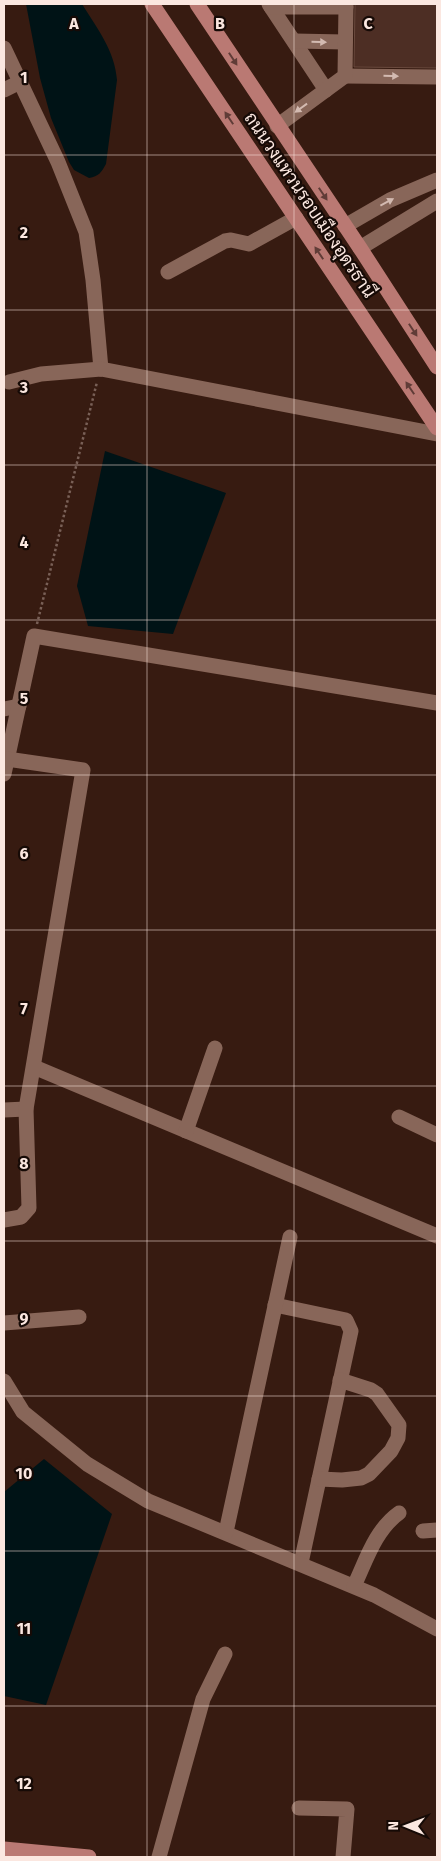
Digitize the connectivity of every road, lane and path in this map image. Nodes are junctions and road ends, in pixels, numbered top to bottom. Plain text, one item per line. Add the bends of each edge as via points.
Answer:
1 (152, 4) edge
2 (197, 4) edge
3 (270, 5) edge
4 (346, 5) edge
5 (294, 41) junction
6 (345, 42) junction
7 (4, 48) edge
8 (345, 76) junction
9 (437, 77) edge
10 (20, 82) junction
11 (4, 90) edge
12 (326, 90) junction
13 (277, 126) junction
14 (437, 180) edge
15 (437, 201) edge
16 (296, 218) junction
17 (345, 226) junction
18 (360, 248) junction
19 (168, 272) dead end
20 (437, 368) edge
21 (100, 369) junction
22 (5, 380) edge
23 (437, 428) edge
24 (437, 434) edge
25 (34, 636) junction
26 (437, 703) edge
27 (11, 708) edge
28 (7, 759) junction
29 (4, 774) edge
30 (215, 1048) dead end
31 (34, 1067) junction
32 (26, 1109) junction
33 (4, 1110) edge
34 (399, 1117) dead end
35 (186, 1130) junction
36 (437, 1136) edge
37 (4, 1220) edge
38 (437, 1236) edge
39 (290, 1238) dead end
40 (275, 1305) junction
41 (79, 1317) dead end
42 (4, 1323) edge
43 (340, 1380) junction
44 (4, 1381) edge
45 (319, 1479) junction
46 (399, 1513) dead end
47 (226, 1532) junction
48 (301, 1564) junction
49 (354, 1586) junction
50 (437, 1629) edge
51 (225, 1654) dead end
52 (299, 1808) dead end
53 (4, 1849) edge
54 (89, 1857) edge
55 (159, 1857) edge
56 (343, 1857) edge

16 -> 1 main road, ถนนวงแหวนรอบเมืองอุดรธานี
2 -> 13 main road, ถนนวงแหวนรอบเมืองอุดรธานี
3 - 4 street
3 - 5 street
4 - 6 street
5 -> 6 street
5 - 12 street
6 - 8 street
7 - 10 street
8 -> 9 street
8 - 12 street
10 - 11 street
10 - 21 street via 58,162 86,232
12 -> 13 street
13 -> 17 main road, ถนนวงแหวนรอบเมืองอุดรธานี
17 -> 14 street via 390,200
15 - 18 street
16 - 19 street via 249,244 225,241
23 -> 16 main road, ถนนวงแหวนรอบเมืองอุดรธานี
17 - 18 main road, ถนนวงแหวนรอบเมืองอุดรธานี
18 -> 20 main road, ถนนวงแหวนรอบเมืองอุดรธานี
21 - 22 street
21 - 24 street
21 - 25 path
25 - 26 street
25 - 27 street
27 - 28 street
28 - 29 street
28 - 31 street via 83,770
30 - 35 street
31 - 32 street
31 - 35 street
32 - 33 street
32 - 37 street via 29,1208 21,1217
34 - 36 street
35 - 38 street
39 - 40 street
40 - 43 street via 346,1320 351,1331
40 - 47 street
41 - 42 street
43 - 45 street
43 - 45 street via 377,1394 399,1425 398,1438 392,1451 369,1474 342,1480
44 - 47 street via 23,1412 87,1464 148,1501
45 - 48 street
46 - 49 street via 380,1531
47 - 48 street
48 - 49 street
49 - 50 street
51 - 55 street via 203,1699
52 - 56 street via 347,1809
53 - 54 main road

